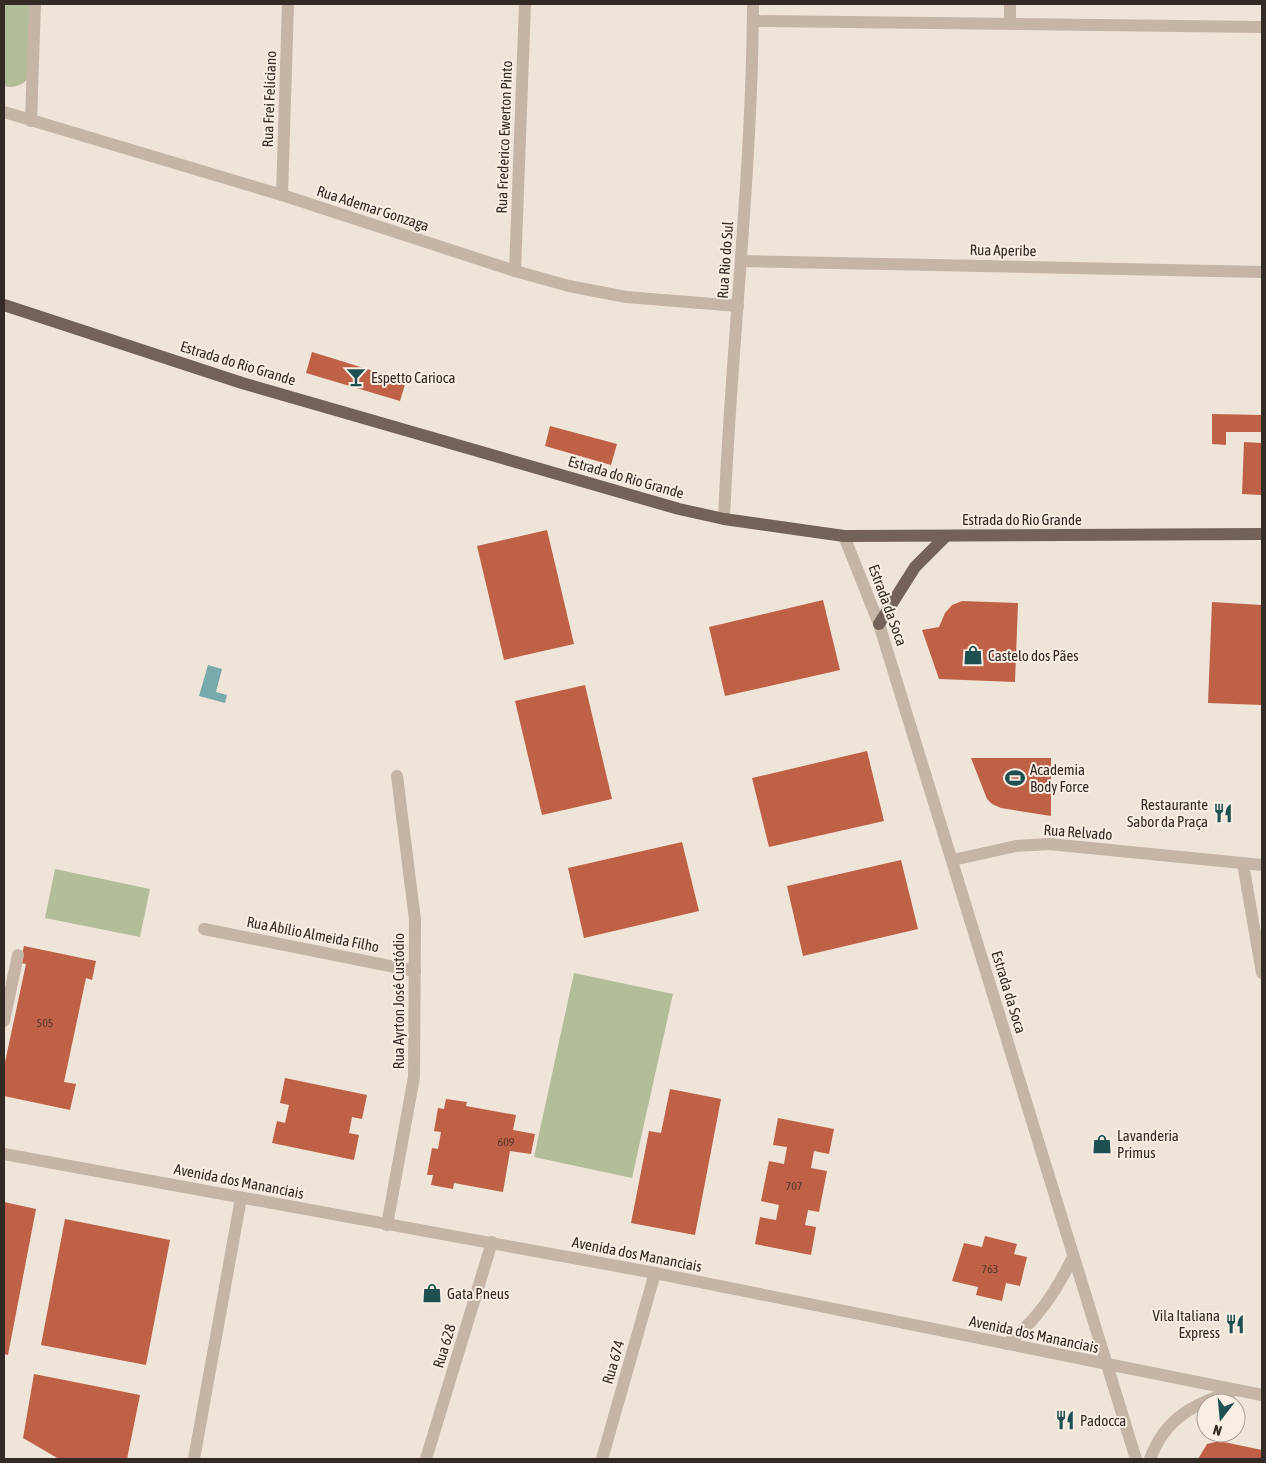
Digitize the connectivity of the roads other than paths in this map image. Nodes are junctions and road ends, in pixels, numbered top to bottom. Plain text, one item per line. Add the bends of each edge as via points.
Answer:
1 (35, 4) edge
2 (288, 4) edge
3 (524, 4) edge
4 (753, 4) edge
5 (1010, 4) edge
6 (753, 21) junction
7 (1010, 22) junction
8 (1262, 27) edge
9 (4, 112) edge
10 (31, 121) junction
11 (282, 196) junction
12 (742, 262) junction
13 (515, 271) junction
14 (1262, 272) edge
15 (4, 305) edge
16 (738, 306) junction
17 (724, 519) junction
18 (1262, 534) edge
19 (844, 536) junction
20 (946, 536) junction
21 (879, 624) junction
22 (398, 776) dead end
23 (953, 860) junction
24 (1243, 864) junction
25 (1262, 865) edge
26 (204, 929) dead end
27 (18, 955) dead end
28 (415, 971) junction
29 (1262, 973) edge
30 (4, 1021) edge
31 (4, 1154) edge
32 (241, 1198) junction
33 (387, 1226) junction
34 (492, 1242) junction
35 (1072, 1259) junction
36 (655, 1273) junction
37 (1007, 1344) junction
38 (1106, 1365) junction
39 (1236, 1390) junction
40 (1262, 1395) edge
41 (194, 1459) edge
42 (426, 1459) edge
43 (602, 1459) edge
44 (1136, 1459) edge
45 (1150, 1459) edge

1 - 10 street
2 - 11 street, Rua Frei Feliciano
3 - 13 street, Rua Frederico Ewerton Pinto
4 - 6 street, Rua Rio do Sul
5 - 7 street
6 - 7 street
6 - 12 street, Rua Rio do Sul
7 - 8 street
9 - 10 street, Rua Ademar Gonzaga
10 - 11 street, Rua Ademar Gonzaga
11 - 13 street, Rua Ademar Gonzaga
12 - 14 street, Rua Aperibe
12 - 16 street, Rua Rio do Sul
13 - 16 street, Rua Ademar Gonzaga via 626,297
15 - 17 main road, Estrada do Rio Grande via 242,383 679,509
16 - 17 street, Rua Rio do Sul
17 - 19 main road, Estrada do Rio Grande
18 - 20 main road, Estrada do Rio Grande
19 - 20 main road, Estrada do Rio Grande
19 - 21 street, Estrada da Soca
20 - 21 main road via 915,567
21 - 23 street, Estrada da Soca
22 - 28 street, Rua Ayrton José Custódio via 415,920
23 - 24 street, Rua Relvado via 1016,846 1049,844
23 - 35 street, Estrada da Soca
24 - 25 street, Rua Relvado
24 - 29 street
26 - 28 street, Rua Abílio Almeida Filho
27 - 30 street
28 - 33 street, Rua Ayrton José Custódio via 414,1077
31 - 32 street, Avenida dos Mananciais
32 - 33 street, Avenida dos Mananciais
32 - 41 street
33 - 34 street, Avenida dos Mananciais
34 - 36 street, Avenida dos Mananciais
34 - 42 street, Rua 628
35 - 37 street via 1048,1302
35 - 38 street, Estrada da Soca
36 - 37 street, Avenida dos Mananciais
36 - 43 street, Rua 674
37 - 38 street, Avenida dos Mananciais
38 - 39 street, Avenida dos Mananciais
38 - 44 street, Estrada da Soca
39 - 40 street, Avenida dos Mananciais
39 - 45 street via 1199,1403 1174,1420 1156,1444

